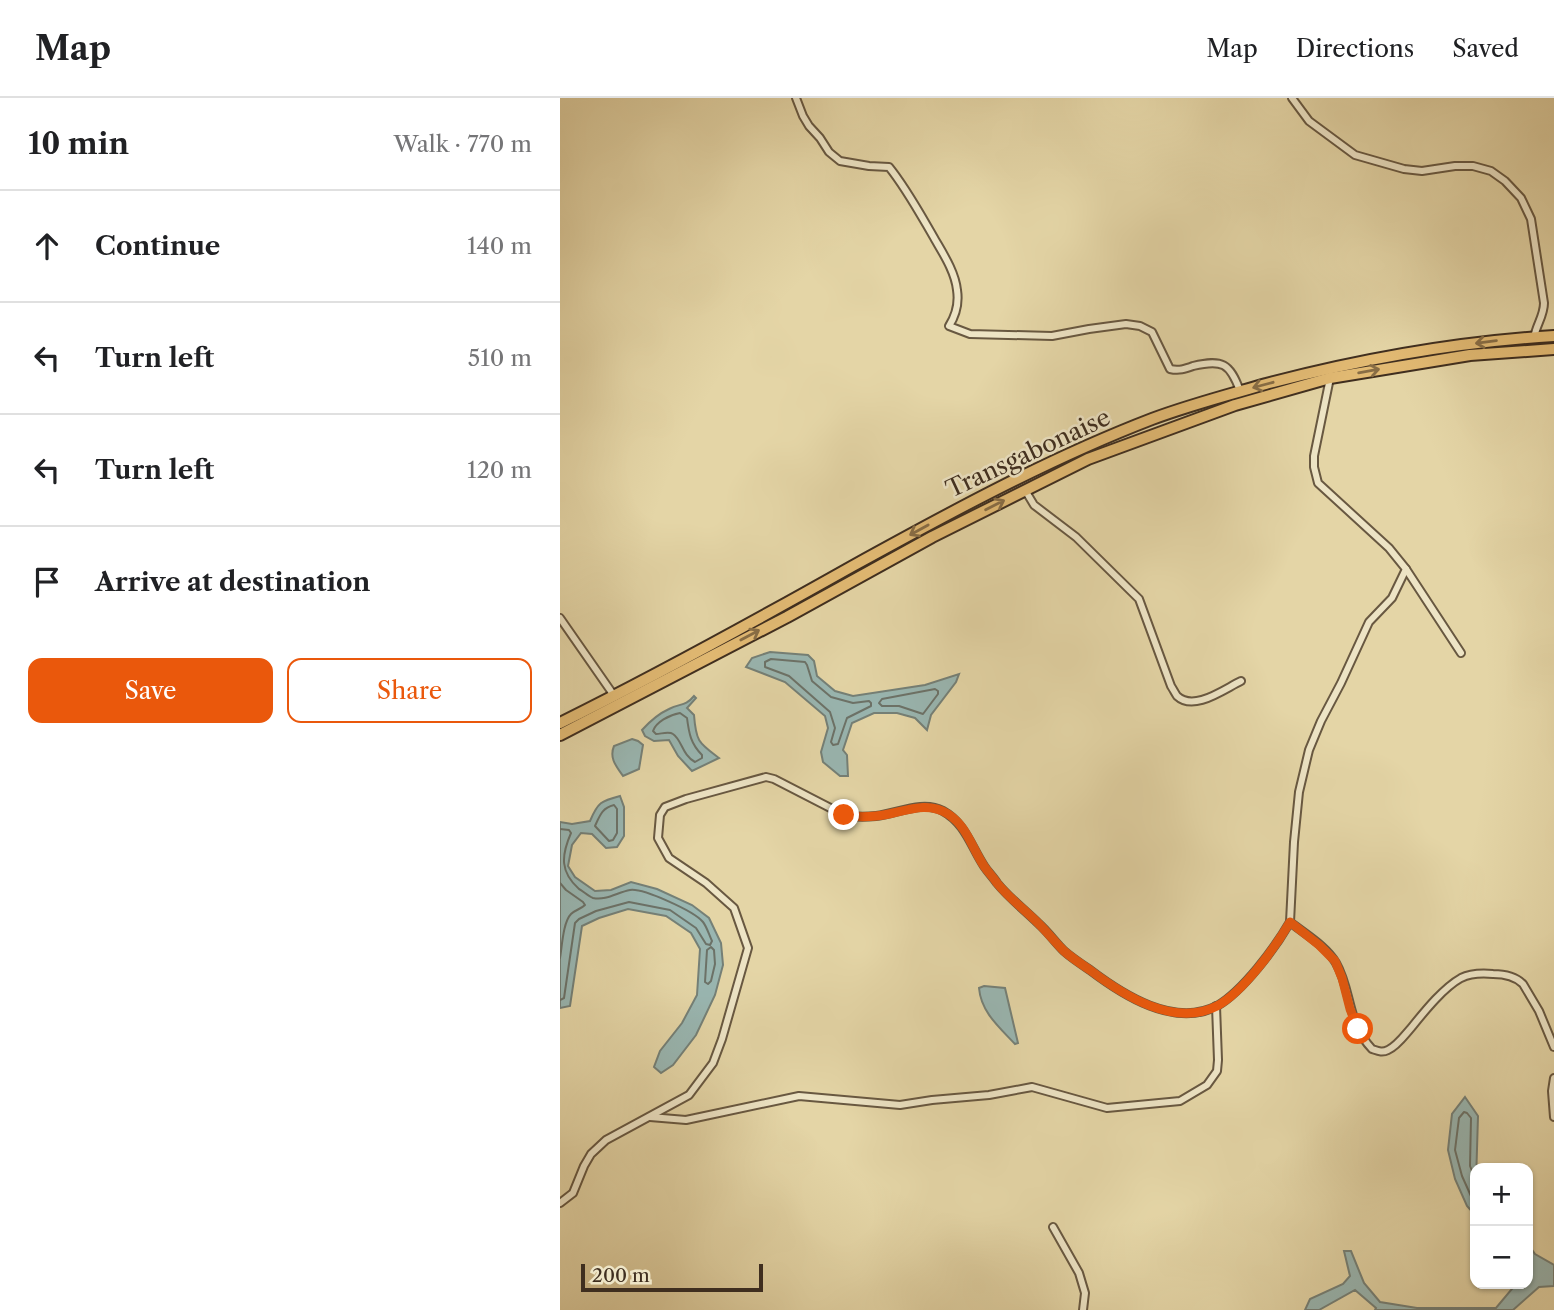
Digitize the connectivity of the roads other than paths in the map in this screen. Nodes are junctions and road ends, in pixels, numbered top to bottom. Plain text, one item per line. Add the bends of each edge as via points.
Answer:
1 (796, 98) edge
2 (1292, 98) edge
3 (1554, 336) edge
4 (1534, 338) junction
5 (1554, 349) edge
6 (1330, 378) junction
7 (1240, 391) junction
8 (1025, 490) junction
9 (1406, 569) junction
10 (560, 618) edge
11 (1461, 653) dead end
12 (1241, 681) dead end
13 (617, 700) junction
14 (560, 723) edge
15 (560, 735) edge
16 (1290, 922) junction
17 (1216, 1006) junction
18 (1554, 1047) edge
19 (1554, 1078) edge
20 (648, 1117) junction
21 (1554, 1117) edge
22 (560, 1203) edge
23 (1053, 1227) dead end
24 (1083, 1310) edge

1 - 7 street via 803,116 840,161 889,167 903,185 954,276 957,305 949,326 970,334 1052,336 1126,324 1140,326 1152,332 1170,369 1221,363 1234,374
2 - 4 street via 1309,121 1355,155 1422,171 1473,166 1492,171 1505,181 1521,198 1531,219 1544,303
3 - 4 highway, Transgabonaise
4 -> 7 highway, Transgabonaise via 1361,361
6 -> 5 highway, Transgabonaise via 1470,355
6 - 8 highway, Transgabonaise via 1170,428 1088,459
6 - 9 street via 1314,456 1318,483
7 -> 13 highway, Transgabonaise via 1141,424 953,511
8 - 12 street via 1034,505 1076,537 1139,599 1178,696 1200,702
13 -> 8 highway, Transgabonaise via 787,617
9 - 11 street
9 - 16 street via 1392,598 1369,622 1306,760 1294,834
10 - 13 street
13 - 14 highway, Transgabonaise
13 - 15 highway, Transgabonaise
16 - 17 street via 1260,965
16 - 18 street via 1335,961 1358,1029 1372,1049 1391,1049 1446,990 1460,979 1483,973 1520,980
17 - 20 street via 1217,1071 1207,1085 1180,1101 1107,1108 1025,1088 900,1105 799,1096 686,1120
17 - 20 street via 1195,1013 1170,1012 1111,986 1066,952 999,886 962,825 939,809 911,808 854,817 766,777 686,799 665,807 660,815 658,838 669,858 734,908 748,948 713,1063 689,1095
19 - 21 street
20 - 22 street via 590,1154 573,1193
23 - 24 street via 1079,1273

